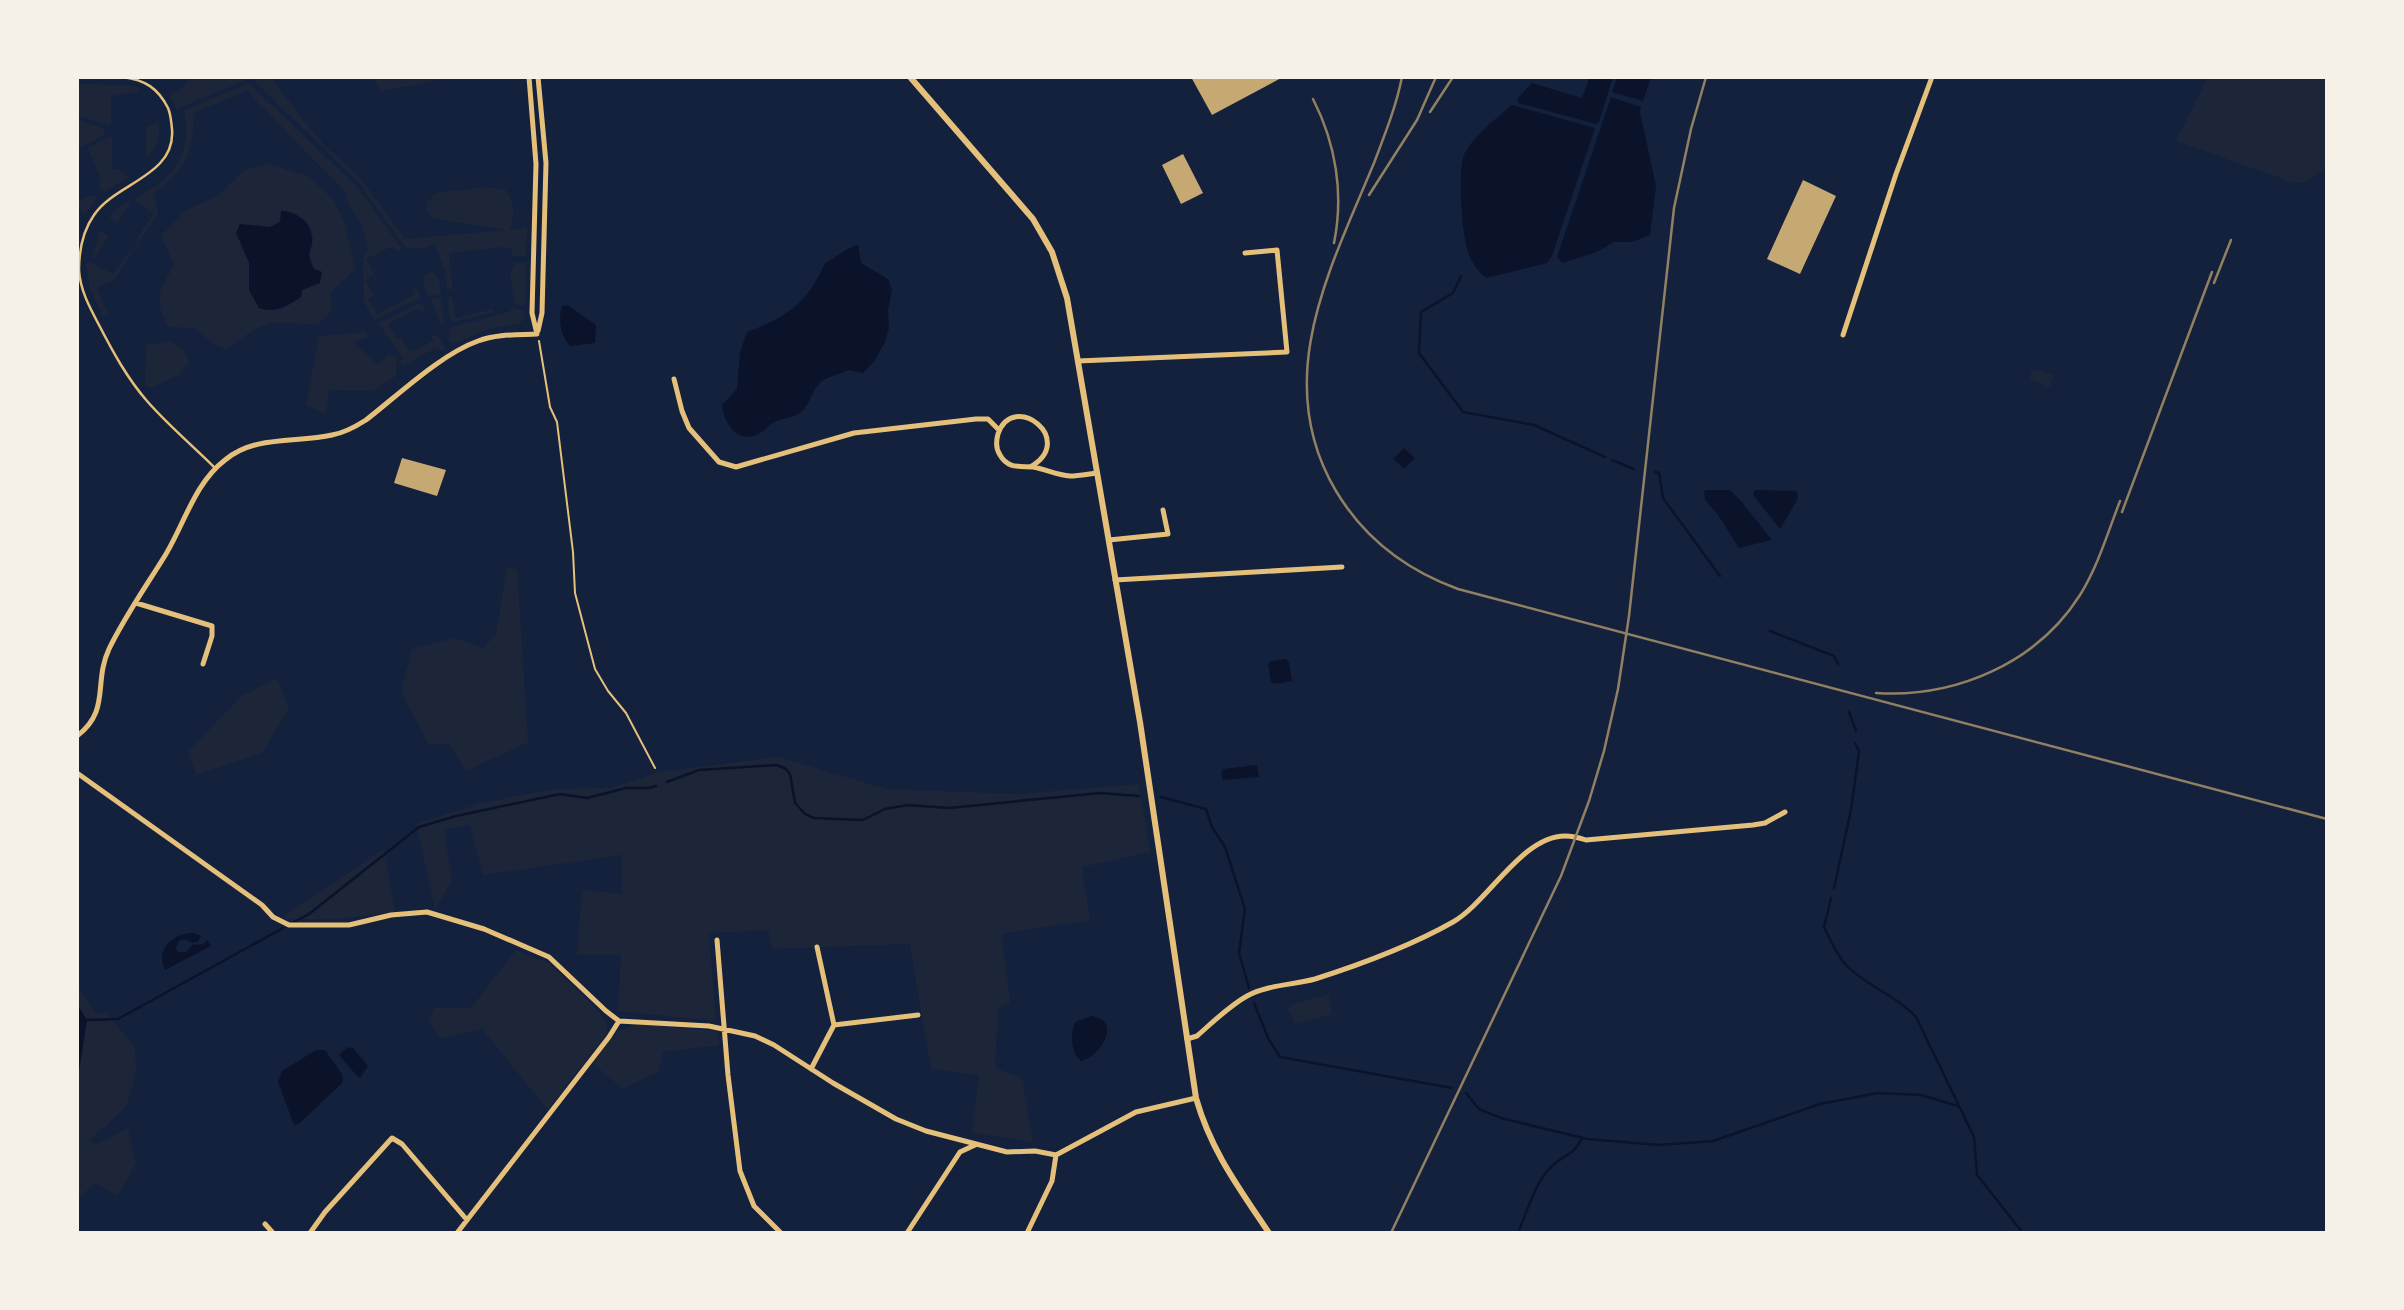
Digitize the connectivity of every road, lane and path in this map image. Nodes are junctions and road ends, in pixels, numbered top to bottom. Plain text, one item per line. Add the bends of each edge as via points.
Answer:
1 (81, 77) edge
2 (112, 77) edge
3 (123, 77) edge
4 (528, 77) edge
5 (538, 77) edge
6 (910, 77) edge
7 (1932, 77) edge
8 (1245, 253) dead end
9 (537, 334) junction
10 (1843, 335) dead end
11 (1078, 361) junction
12 (674, 379) dead end
13 (999, 430) junction
14 (1043, 456) junction
15 (1030, 467) junction
16 (215, 468) junction
17 (1052, 471) junction
18 (1097, 473) junction
19 (1163, 510) dead end
20 (1109, 540) junction
21 (1342, 568) dead end
22 (1115, 580) junction
23 (136, 603) junction
24 (203, 664) dead end
25 (77, 736) edge
26 (655, 768) dead end
27 (77, 773) edge
28 (1785, 811) dead end
29 (718, 940) dead end
30 (817, 947) dead end
31 (918, 1015) dead end
32 (620, 1021) junction
33 (834, 1025) junction
34 (726, 1029) junction
35 (1187, 1039) junction
36 (811, 1069) junction
37 (1196, 1098) junction
38 (975, 1145) junction
39 (1056, 1154) junction
40 (467, 1220) junction
41 (265, 1224) dead end
42 (273, 1233) edge
43 (310, 1233) edge
44 (457, 1233) edge
45 (781, 1233) edge
46 (907, 1233) edge
47 (1027, 1233) edge
48 (1269, 1233) edge

1 - 2 lane
3 - 16 lane via 137,79 162,96 171,113 173,134 164,160 94,213 84,233 79,274 84,293 130,379
4 - 9 street via 536,164 532,313
5 - 9 street via 546,163 542,313
6 - 11 street via 1044,235 1067,298
7 - 10 street
8 - 11 street via 1277,250 1287,352
9 - 16 street via 477,341 454,352 352,428 335,435 253,445
9 - 26 path via 550,407 557,422 575,593 595,669 626,713
11 - 18 street
12 - 13 street via 689,428 719,462 736,467 854,433 976,419 988,419
13 - 14 street via 1018,417 1034,420 1047,440
13 - 15 street via 1000,457 1011,466
14 - 15 street
14 - 17 street
15 - 17 street
16 - 23 street
17 - 18 street via 1070,476
18 - 20 street
19 - 20 street via 1168,534
20 - 22 street
21 - 22 street
22 - 35 street
23 - 24 street via 212,626
23 - 25 street via 105,659 96,715
27 - 32 street via 289,925 349,925 427,912 484,929 549,957
28 - 35 street via 1753,825 1549,839 1526,854 1457,920 1439,930 1357,964 1249,995
29 - 34 street
30 - 33 street
31 - 33 street
32 - 34 street
32 - 40 street
33 - 36 street
34 - 36 street via 755,1036
34 - 45 street via 740,1171 754,1206
35 - 37 street
36 - 38 street via 896,1119
37 - 39 street via 1136,1112
37 - 48 street via 1213,1145
38 - 39 street
38 - 46 street via 960,1152
39 - 47 street via 1052,1181
40 - 43 street via 392,1138
40 - 44 street
41 - 42 street

